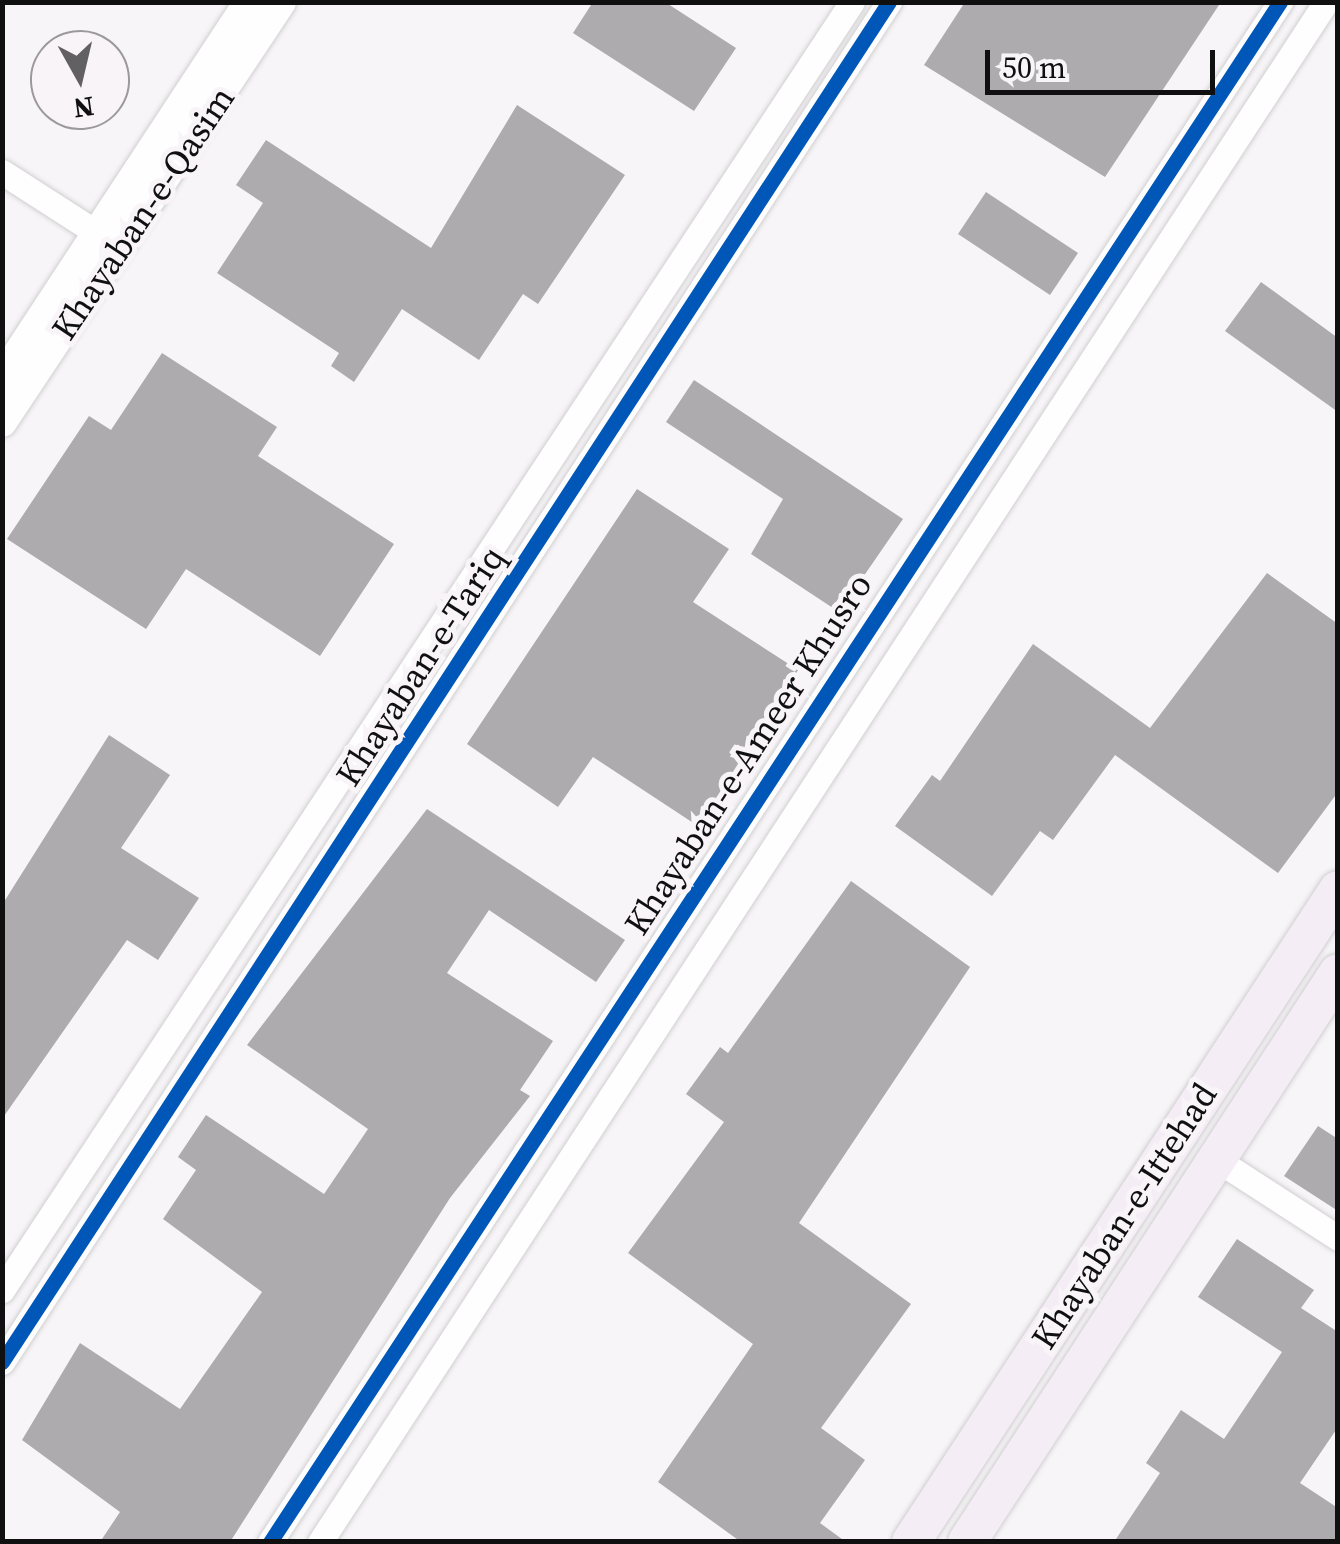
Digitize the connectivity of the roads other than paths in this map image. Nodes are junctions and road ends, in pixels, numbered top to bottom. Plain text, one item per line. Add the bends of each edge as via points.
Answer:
1 (282, 2) edge
2 (852, 2) edge
3 (889, 2) edge
4 (1280, 2) edge
5 (1326, 2) edge
6 (242, 5) edge
7 (2, 172) edge
8 (100, 234) junction
9 (693, 244) junction
10 (718, 262) junction
11 (2, 378) edge
12 (2, 422) edge
13 (715, 860) junction
14 (751, 883) junction
15 (1338, 890) edge
16 (682, 908) junction
17 (722, 929) junction
18 (1338, 973) edge
19 (193, 995) junction
20 (233, 1010) junction
21 (163, 1042) junction
22 (199, 1062) junction
23 (1216, 1159) junction
24 (1338, 1238) edge
25 (2, 1290) edge
26 (2, 1362) edge
27 (270, 1542) edge
28 (320, 1542) edge
29 (911, 1542) edge
30 (966, 1542) edge

1 - 12 street, Khayaban-e-Qasim
2 - 9 street, Khayaban-e-Tariq
3 - 10 street, Khayaban-e-Tariq
4 - 13 street, Khayaban-e-Ameer Khusro
5 - 14 street, Khayaban-e-Ameer Khusro
6 - 8 street, Khayaban-e-Qasim
7 - 8 street
8 - 11 street, Khayaban-e-Qasim
9 - 10 street
9 - 19 street, Khayaban-e-Tariq
10 - 20 street, Khayaban-e-Tariq
13 - 14 street via 725,876
13 - 16 street, Khayaban-e-Ameer Khusro
14 - 17 street, Khayaban-e-Ameer Khusro
15 - 29 main road, Khayaban-e-Ittehad
16 - 17 street via 710,904
16 - 27 street, Khayaban-e-Ameer Khusro
17 - 28 street, Khayaban-e-Ameer Khusro
18 - 23 main road, Khayaban-e-Ittehad
19 - 20 street via 208,1018
19 - 21 street, Khayaban-e-Tariq
20 - 22 street, Khayaban-e-Tariq
21 - 22 street via 191,1042
21 - 25 street, Khayaban-e-Tariq
22 - 26 street, Khayaban-e-Tariq
23 - 24 street
23 - 30 main road, Khayaban-e-Ittehad

